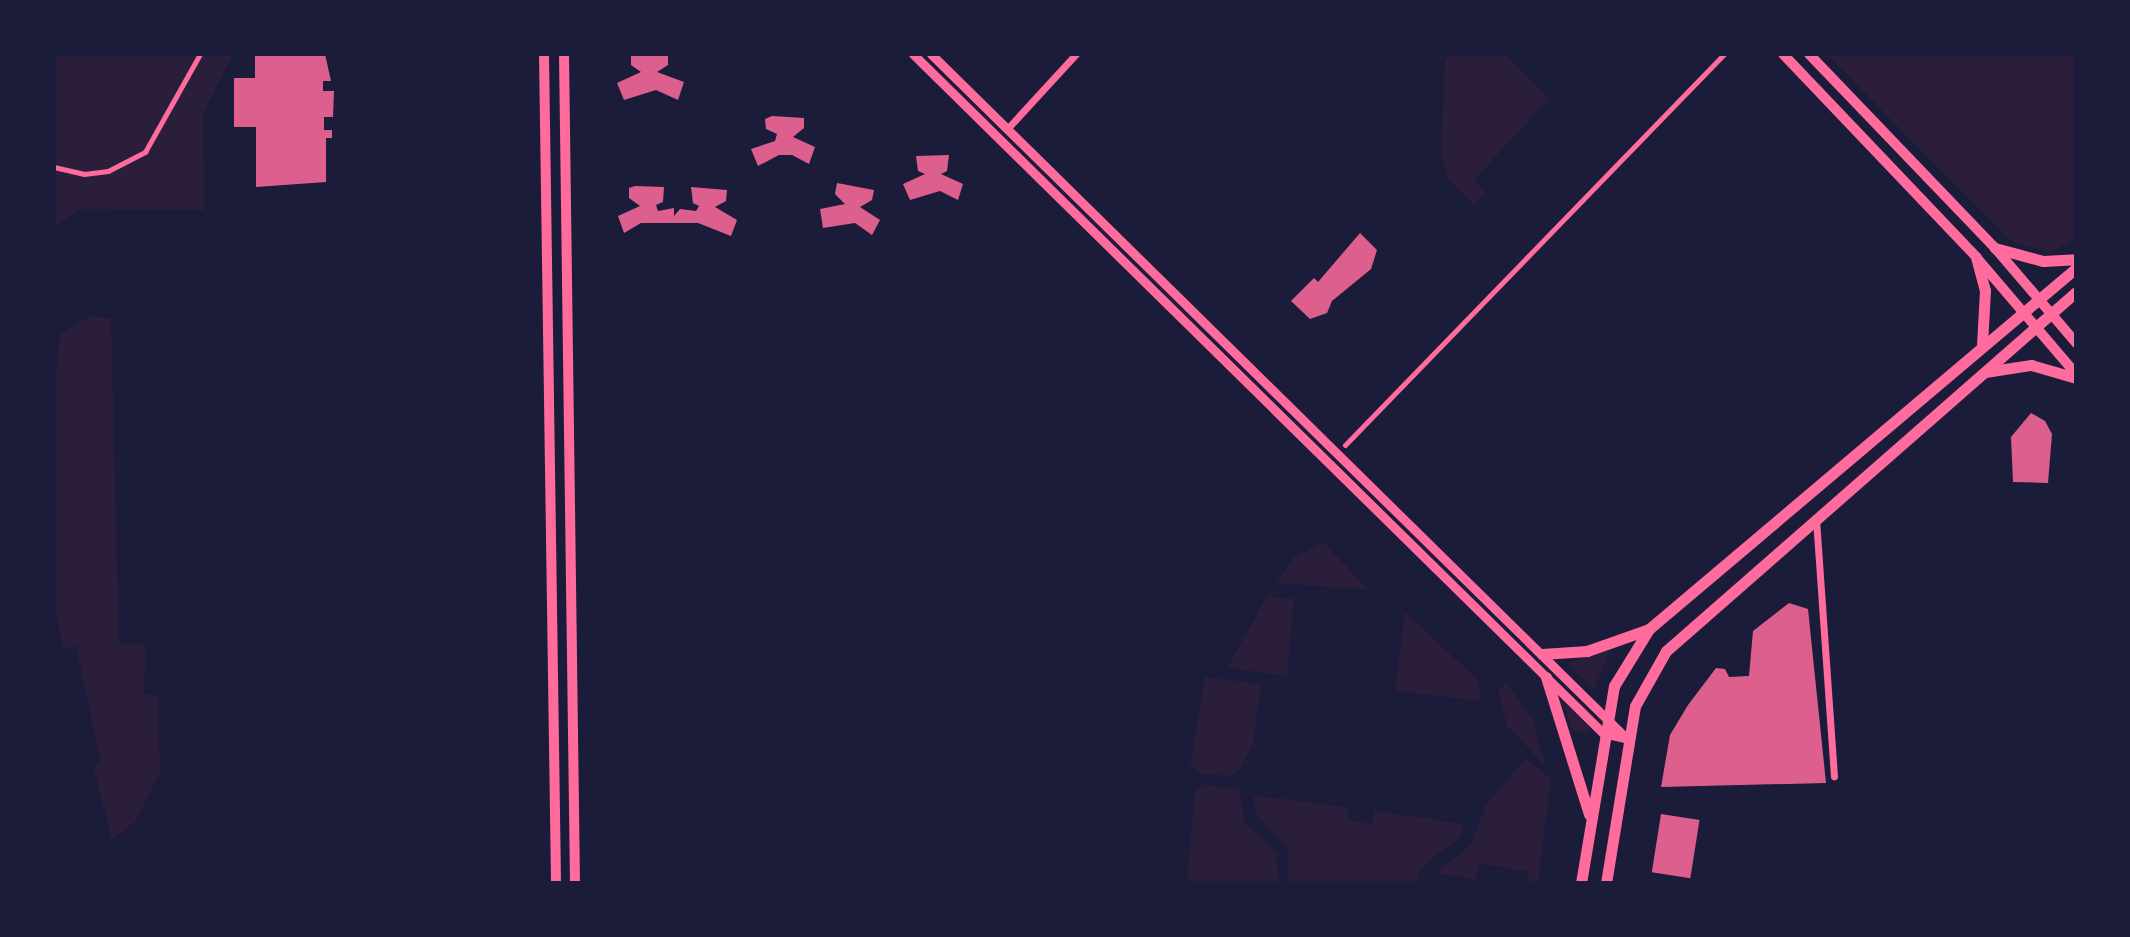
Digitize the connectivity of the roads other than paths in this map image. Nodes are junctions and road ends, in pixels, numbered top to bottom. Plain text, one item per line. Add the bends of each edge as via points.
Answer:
1 (200, 54) edge
2 (544, 54) edge
3 (564, 54) edge
4 (913, 54) edge
5 (931, 54) edge
6 (1076, 54) edge
7 (1724, 54) edge
8 (1783, 54) edge
9 (1809, 54) edge
10 (1007, 129) junction
11 (54, 167) edge
12 (1965, 217) junction
13 (1952, 231) junction
14 (1995, 248) junction
15 (1976, 257) junction
16 (2076, 259) edge
17 (2076, 268) edge
18 (2076, 292) edge
19 (2039, 296) junction
20 (2023, 310) junction
21 (2051, 312) junction
22 (2036, 325) junction
23 (2076, 343) edge
24 (1982, 345) junction
25 (1981, 373) junction
26 (2076, 376) edge
27 (1345, 445) dead end
28 (1816, 515) junction
29 (1649, 629) junction
30 (1546, 658) junction
31 (1543, 674) junction
32 (1606, 718) junction
33 (1603, 733) junction
34 (1628, 739) junction
35 (1834, 776) dead end
36 (1591, 819) junction
37 (556, 883) edge
38 (575, 883) edge
39 (1581, 883) edge
40 (1606, 883) edge

1 - 11 street via 145,152 108,171 84,174
2 - 37 main road
3 - 38 main road
4 - 31 street
5 - 10 street
6 - 10 street
7 - 27 street
8 - 13 main road
9 - 12 main road
10 - 30 street
12 - 13 main road
12 - 14 main road
13 - 15 main road
14 - 16 main road via 2043,261
14 - 19 main road
15 - 20 main road
15 - 24 main road via 1985,290
17 - 19 main road
18 - 21 main road
19 - 20 main road
19 - 21 main road
20 - 22 main road
20 - 24 main road
21 - 22 main road
21 - 23 main road
22 - 25 main road
22 - 26 main road
24 - 29 main road
25 - 26 main road via 2031,365
25 - 28 main road
28 - 34 main road via 1666,651 1642,691
28 - 35 street
29 - 30 main road via 1587,651
29 - 32 main road via 1614,686
30 - 31 street
30 - 32 street
31 - 33 street
31 - 36 main road
32 - 33 main road
32 - 34 street
33 - 34 street
33 - 36 main road
34 - 40 main road
36 - 39 main road

